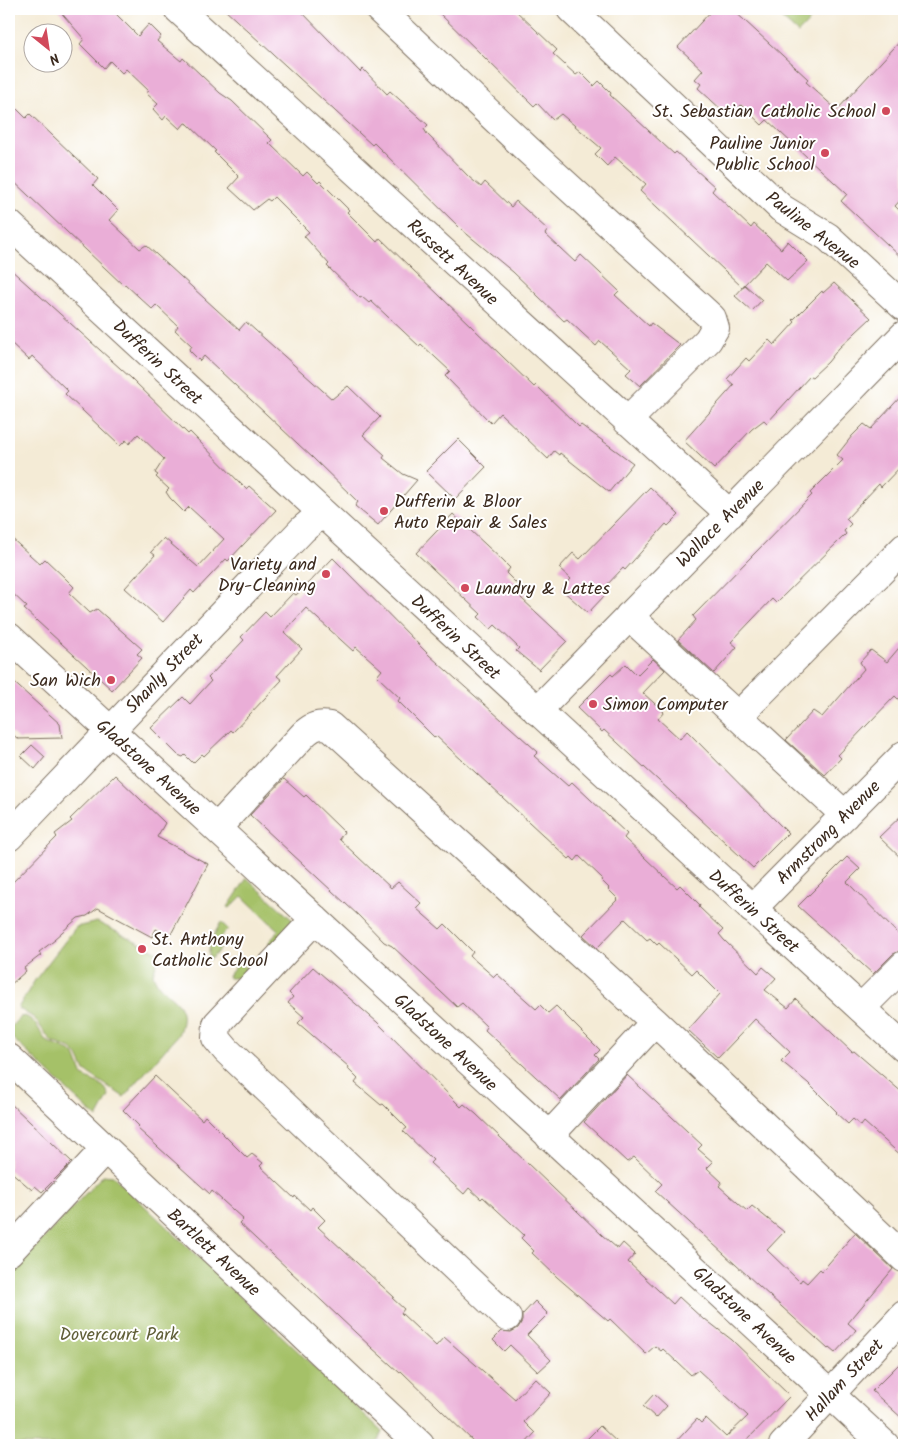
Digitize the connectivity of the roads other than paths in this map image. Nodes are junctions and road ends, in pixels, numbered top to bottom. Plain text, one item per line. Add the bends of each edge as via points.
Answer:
1 (178, 9) edge
2 (379, 9) edge
3 (571, 9) edge
4 (9, 224) edge
5 (904, 307) edge
6 (904, 335) edge
7 (627, 421) junction
8 (322, 513) junction
9 (730, 514) junction
10 (904, 548) edge
11 (628, 616) junction
12 (9, 637) edge
13 (537, 711) junction
14 (738, 716) junction
15 (109, 730) junction
16 (904, 755) edge
17 (845, 814) junction
18 (217, 828) junction
19 (9, 837) edge
20 (752, 909) junction
21 (315, 919) junction
22 (904, 965) edge
23 (861, 1008) junction
24 (654, 1022) junction
25 (904, 1048) edge
26 (9, 1058) edge
27 (549, 1136) junction
28 (105, 1149) junction
29 (9, 1252) edge
30 (904, 1258) edge
31 (904, 1315) edge
32 (506, 1317) dead end
33 (831, 1394) junction
34 (407, 1441) edge
35 (783, 1445) edge
36 (885, 1445) edge

1 - 7 street, Russett Avenue
2 - 7 street via 527,150 712,318 716,328 708,340
3 - 5 street, Pauline Avenue via 781,208 828,237
4 - 8 street, Dufferin Street
6 - 9 street, Wallace Avenue
7 - 9 street, Russett Avenue
8 - 13 street, Dufferin Street
8 - 15 street, Shanly Street
9 - 11 street, Wallace Avenue
10 - 14 street
11 - 13 street, Wallace Avenue
11 - 14 street
12 - 15 street, Gladstone Avenue
13 - 20 street, Dufferin Street
14 - 17 street
15 - 18 street, Gladstone Avenue
15 - 19 street, Shanly Street
16 - 17 street, Armstrong Avenue
17 - 20 street, Armstrong Avenue
18 - 21 street, Gladstone Avenue
18 - 24 street via 304,734 321,724 330,726
20 - 23 street, Dufferin Street
21 - 27 street, Gladstone Avenue
21 - 32 street via 217,1024 216,1038
22 - 23 street
23 - 25 street, Dufferin Street
24 - 27 street
24 - 30 street
26 - 28 street, Bartlett Avenue
27 - 33 street, Gladstone Avenue
28 - 29 street
28 - 34 street, Bartlett Avenue
31 - 33 street, Hallam Street
33 - 35 street, Hallam Street
33 - 36 street, Gladstone Avenue

